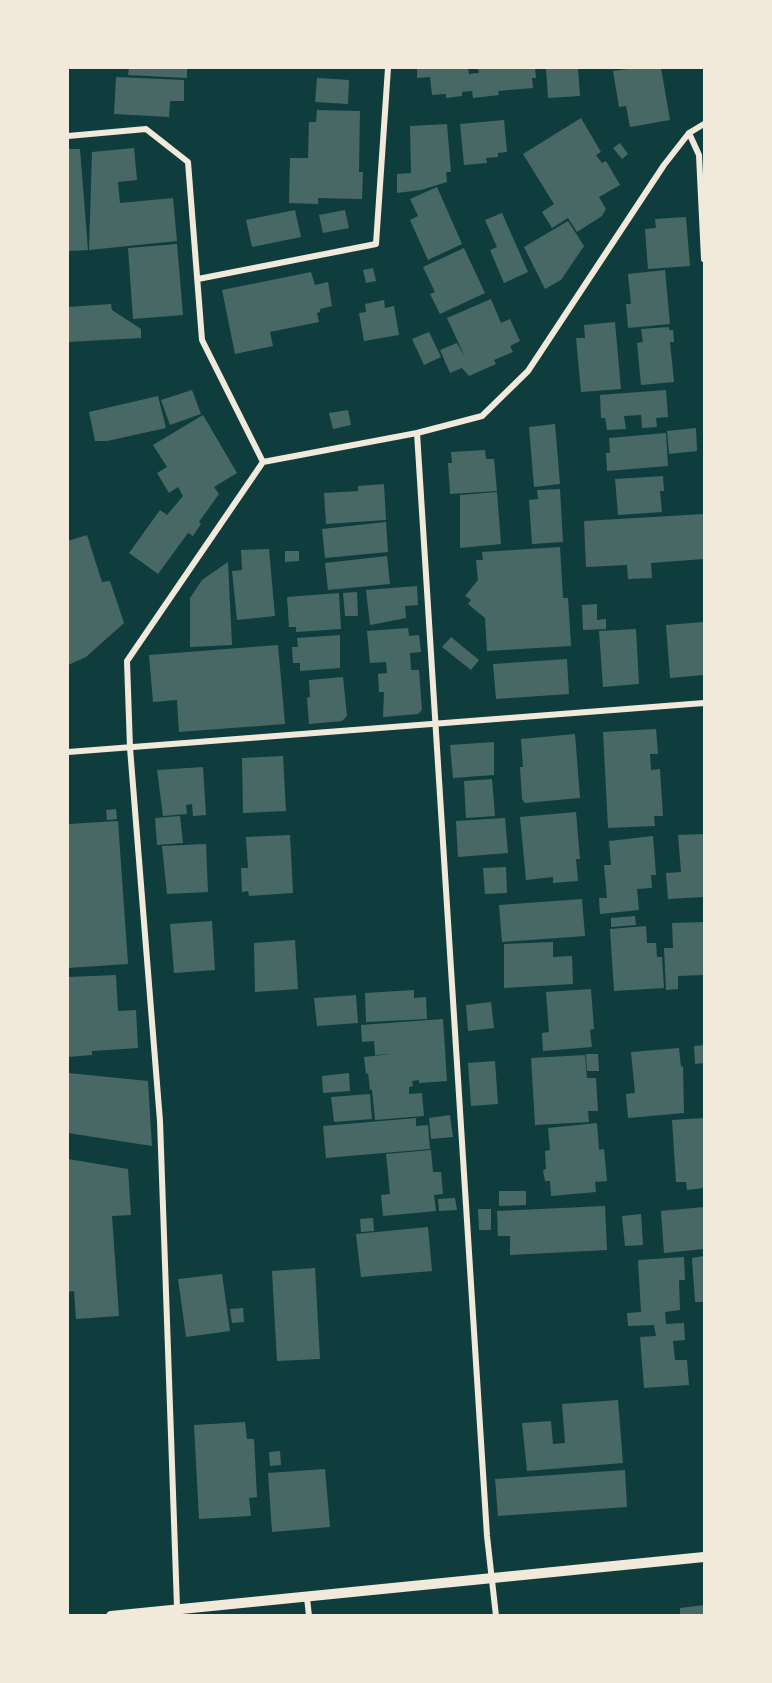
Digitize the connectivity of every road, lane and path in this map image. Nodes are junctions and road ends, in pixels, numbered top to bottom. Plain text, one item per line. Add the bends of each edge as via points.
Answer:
1 (388, 68) edge
2 (705, 124) edge
3 (689, 132) junction
4 (68, 136) edge
5 (705, 259) edge
6 (198, 279) junction
7 (417, 433) junction
8 (263, 462) junction
9 (705, 703) edge
10 (437, 725) junction
11 (130, 748) junction
12 (68, 752) edge
13 (705, 1557) edge
14 (491, 1579) junction
15 (307, 1598) junction
16 (177, 1607) junction
17 (111, 1616) edge
18 (309, 1616) edge
19 (496, 1616) edge

1 - 6 street via 376,244
2 - 3 street
3 - 5 street via 699,155
3 - 7 street via 528,371 482,416
4 - 6 street via 147,129 188,162
6 - 8 street via 202,340
7 - 8 street
7 - 10 street
8 - 11 street via 127,661
9 - 10 street
10 - 11 street
10 - 14 street
11 - 12 street
11 - 16 street via 159,1121
13 - 14 street
14 - 15 street
14 - 19 street
15 - 16 street
15 - 18 street
16 - 17 street

